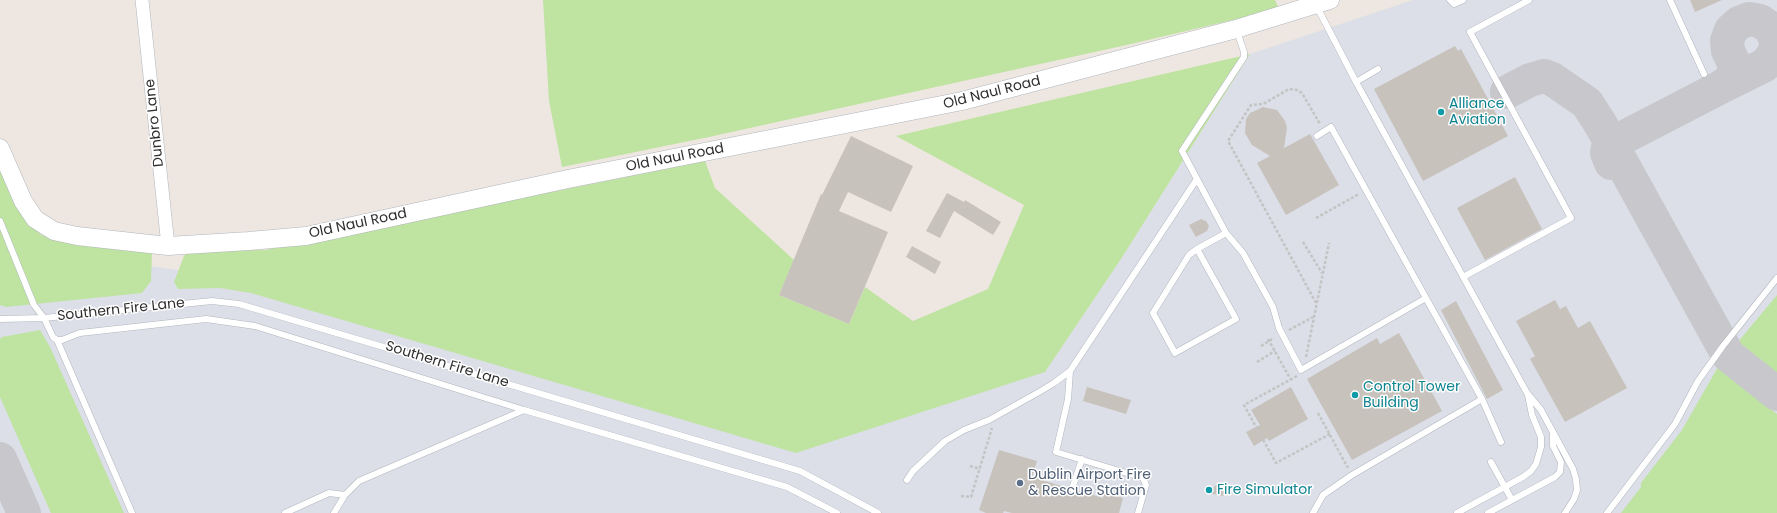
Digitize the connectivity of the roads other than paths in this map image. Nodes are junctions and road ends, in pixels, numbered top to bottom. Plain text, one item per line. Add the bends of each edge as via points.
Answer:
1 (142, 0) edge
2 (1450, 0) edge
3 (1463, 0) edge
4 (1529, 0) edge
5 (1670, 0) edge
6 (1323, 2) edge
7 (1236, 29) junction
8 (1378, 69) dead end
9 (1704, 74) dead end
10 (1356, 82) junction
11 (1317, 136) dead end
12 (0, 148) edge
13 (1197, 179) junction
14 (0, 221) edge
15 (1226, 233) junction
16 (168, 246) junction
17 (1197, 249) junction
18 (1463, 277) junction
19 (1777, 278) edge
20 (1426, 298) junction
21 (44, 318) junction
22 (0, 319) edge
23 (57, 340) junction
24 (1070, 371) junction
25 (1527, 393) junction
26 (1482, 399) junction
27 (524, 410) junction
28 (1552, 431) junction
29 (1501, 442) dead end
30 (1082, 459) junction
31 (1491, 462) dead end
32 (907, 480) dead end
33 (1504, 487) junction
34 (1072, 489) dead end
35 (344, 495) junction
36 (1512, 500) junction
37 (132, 513) edge
38 (285, 513) edge
39 (334, 513) edge
40 (837, 513) edge
41 (878, 513) edge
42 (1138, 513) edge
43 (1313, 513) edge
44 (1457, 513) edge
45 (1488, 513) edge
46 (1565, 513) edge
47 (1607, 513) edge

1 - 16 street, Dunbro Lane
2 - 3 lane via 1454,4
4 - 18 lane via 1470,32 1571,218
5 - 9 lane
6 - 7 main road, Old Naul Road
6 - 10 lane
7 - 13 lane via 1244,57 1182,151
7 - 16 main road, Old Naul Road via 962,101 576,178 306,236
8 - 10 lane
10 - 18 lane
11 - 20 lane via 1331,127
12 - 16 main road, Old Naul Road via 23,201 35,219 54,231
13 - 15 lane
13 - 24 lane
14 - 21 lane via 34,305
15 - 17 lane
15 - 20 lane via 1243,253 1273,307 1279,328 1301,370
17 - 17 lane via 1236,319 1175,353 1152,313 1189,255
18 - 25 lane
19 - 47 lane via 1723,346 1698,381 1675,424
20 - 26 lane
21 - 22 lane, Southern Fire Lane
21 - 23 lane
21 - 41 lane, Southern Fire Lane via 212,301 239,304 800,471
23 - 27 lane via 80,333 206,319 255,326
23 - 37 lane
24 - 30 lane via 1068,399 1056,452
24 - 32 lane via 1002,413 946,441 913,471
25 - 28 lane via 1541,410
25 - 33 lane via 1532,415 1541,436 1539,456 1531,471
26 - 29 lane
26 - 43 lane via 1323,495
27 - 35 lane via 378,472 359,481
27 - 40 lane via 787,487
28 - 36 lane via 1553,446 1561,462 1560,472
28 - 46 lane via 1576,479 1577,490
30 - 34 lane
30 - 42 lane via 1143,478 1146,485
31 - 33 lane
33 - 36 lane
33 - 44 lane
35 - 38 lane via 329,493
35 - 39 lane
36 - 45 lane

